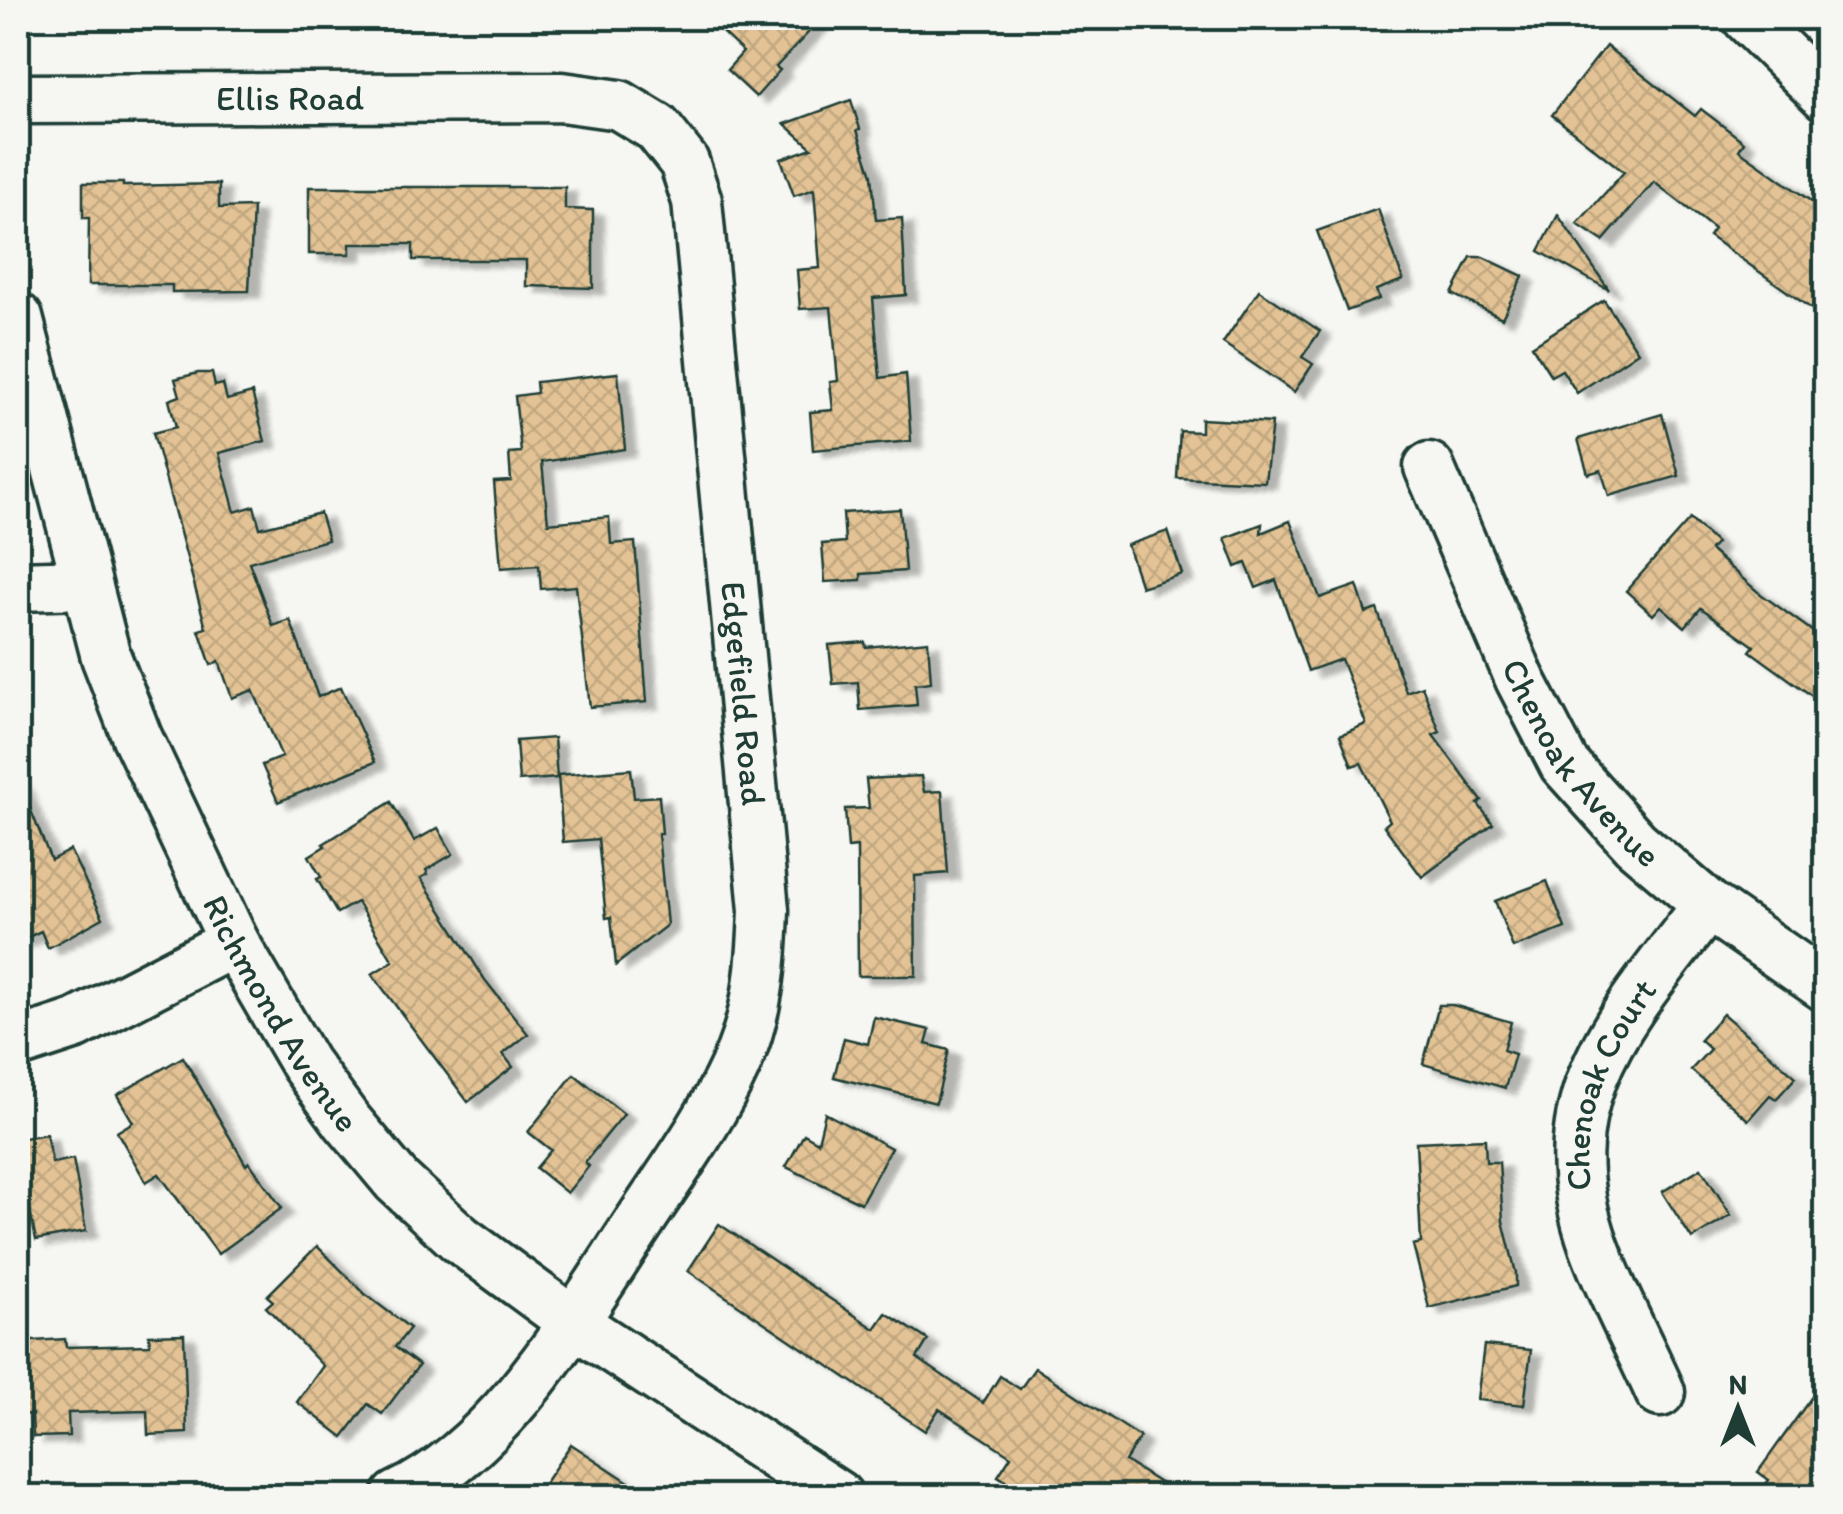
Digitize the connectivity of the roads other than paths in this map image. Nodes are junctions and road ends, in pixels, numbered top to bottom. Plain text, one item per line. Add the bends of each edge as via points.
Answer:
1 (1747, 18) edge
2 (1826, 96) edge
3 (562, 97) joint
4 (18, 99) edge
5 (18, 318) edge
6 (1429, 467) dead end
7 (86, 584) junction
8 (18, 586) edge
9 (1708, 904) junction
10 (234, 942) junction
11 (1826, 986) edge
12 (18, 1043) edge
13 (573, 1322) junction
14 (1660, 1392) dead end
15 (397, 1496) edge
16 (838, 1496) edge

1 - 2 street
3 - 4 street, Ellis Road
3 - 13 street, Edgefield Road via 618,105 657,128 684,162 697,201 764,910 753,1016 736,1065
5 - 7 street, Richmond Avenue
6 - 9 street, Chenoak Avenue via 1564,764 1635,843
7 - 8 street
7 - 10 street, Richmond Avenue via 137,737
9 - 11 street, Chenoak Avenue
9 - 14 street, Chenoak Court via 1617,1028 1584,1094 1576,1147 1594,1246
10 - 12 street via 76,1024
10 - 13 street, Richmond Avenue via 306,1064 397,1181 460,1239
13 - 15 street, Edgefield Road via 492,1428
13 - 16 street, Richmond Avenue

